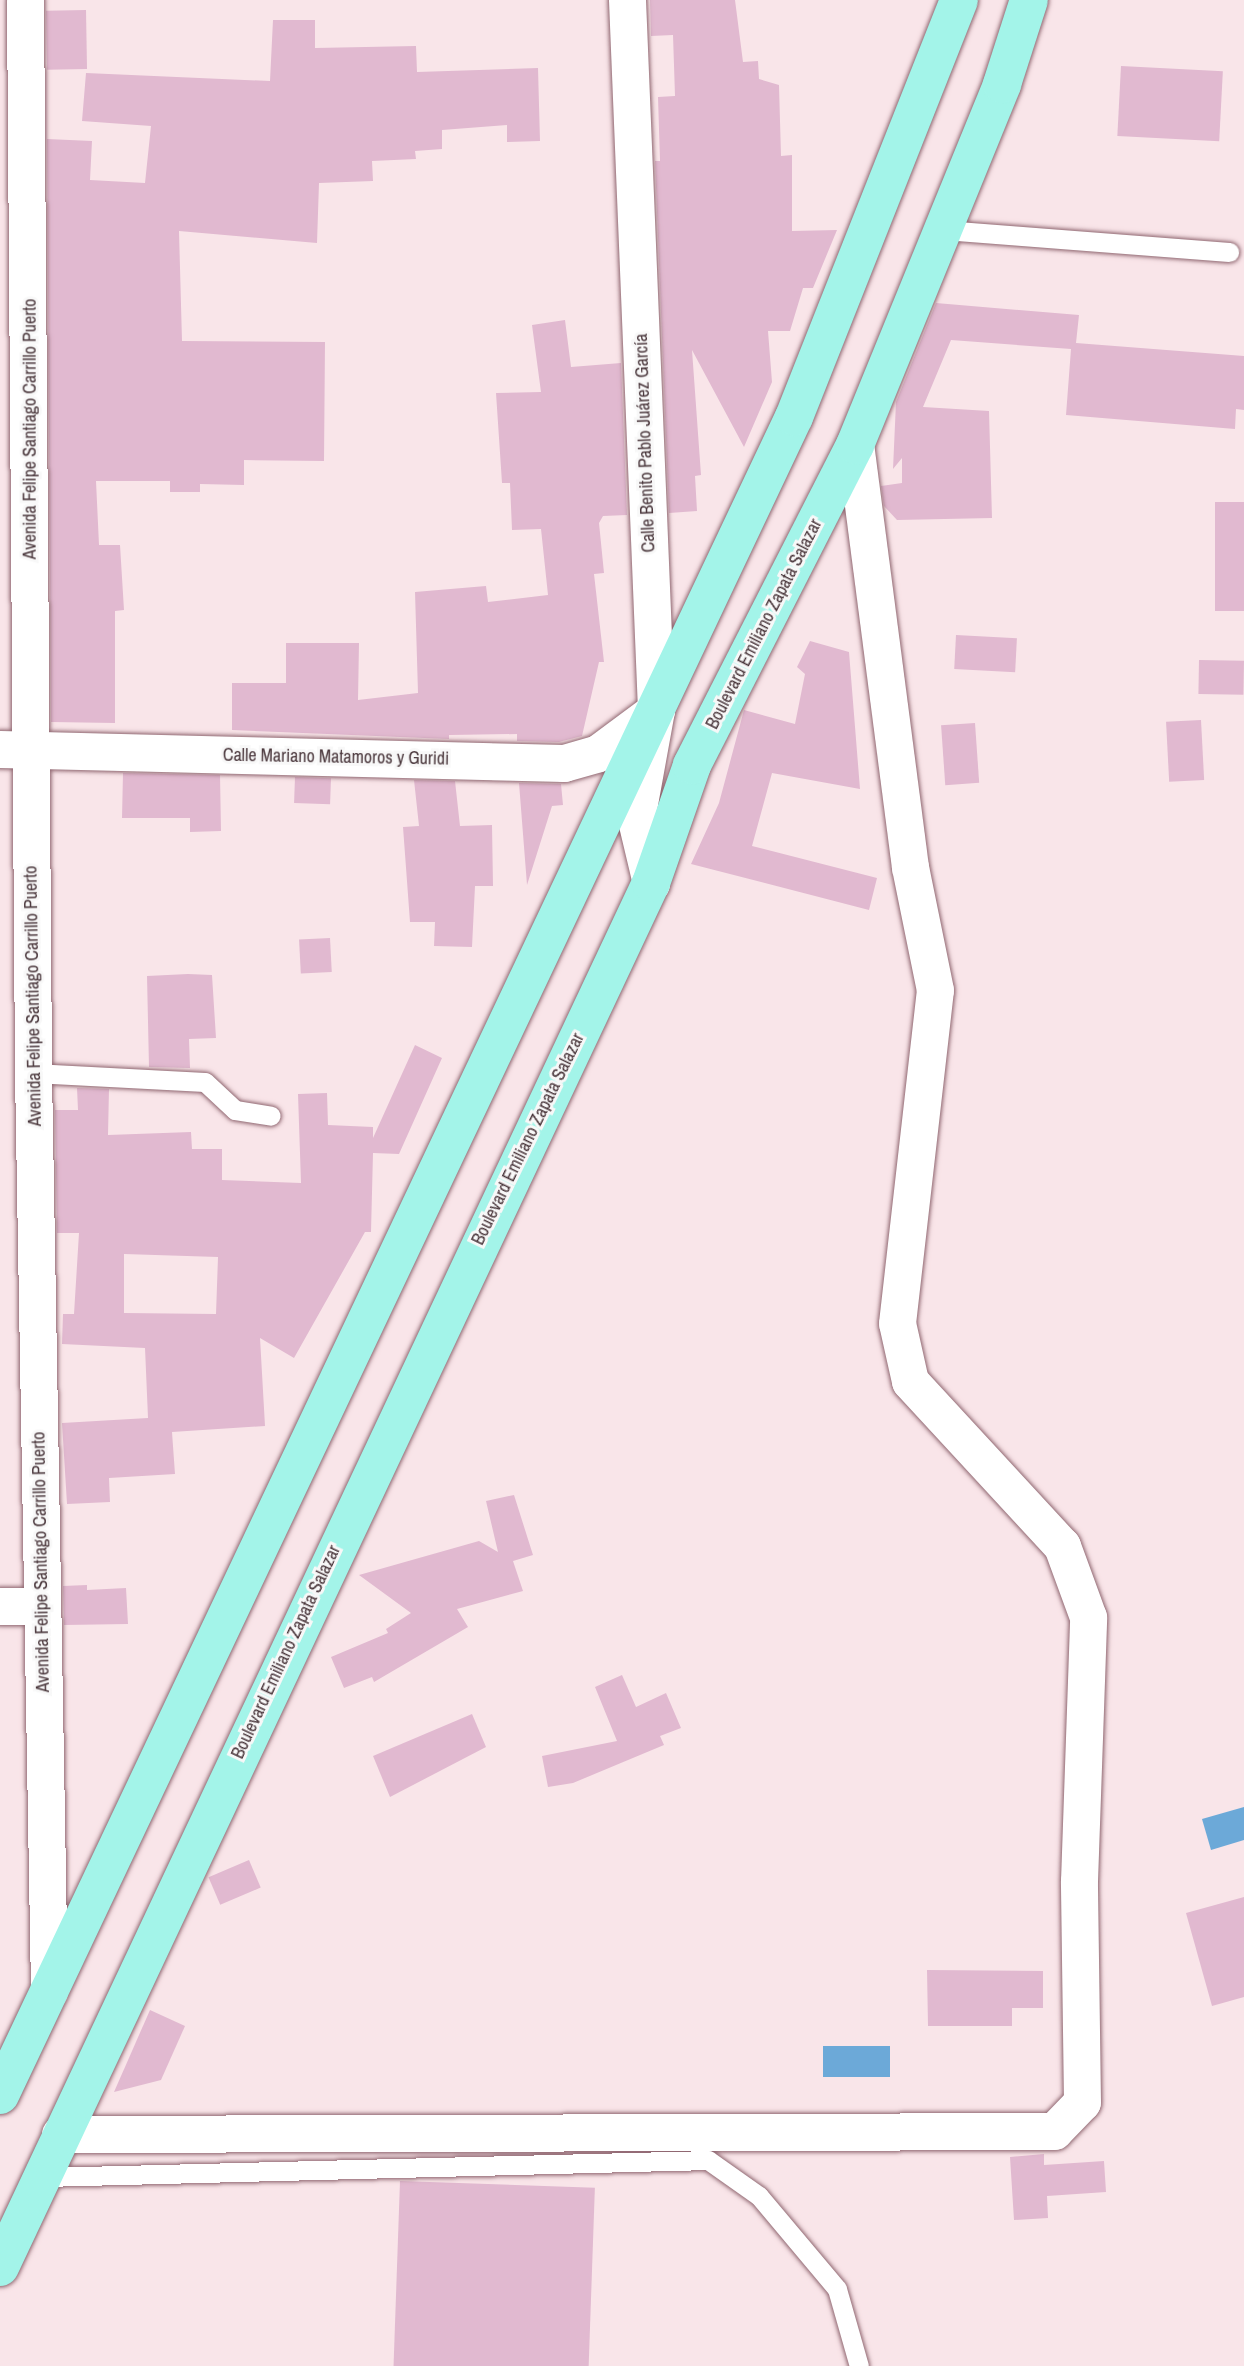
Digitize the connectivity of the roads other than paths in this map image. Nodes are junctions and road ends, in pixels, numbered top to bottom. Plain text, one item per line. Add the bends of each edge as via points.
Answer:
1 (25, 0) edge
2 (628, 0) edge
3 (959, 0) edge
4 (1029, 0) edge
5 (944, 230) junction
6 (1229, 251) dead end
7 (855, 445) junction
8 (677, 657) junction
9 (728, 696) junction
10 (656, 710) junction
11 (16, 750) edge
12 (650, 883) junction
13 (33, 1073) junction
14 (271, 1116) dead end
15 (0, 1606) edge
16 (41, 1606) junction
17 (49, 1991) junction
18 (0, 2095) edge
19 (60, 2134) junction
20 (43, 2177) junction
21 (0, 2267) edge
22 (859, 2366) edge

1 - 11 street, Avenida Felipe Santiago Carrillo Puerto
2 - 10 street, Calle Benito Pablo Juárez García
3 - 8 main road via 794,416
4 - 5 main road, Boulevard Emiliano Zapata Salazar via 1002,84
5 - 6 lane
5 - 7 main road, Boulevard Emiliano Zapata Salazar
7 - 9 main road, Boulevard Emiliano Zapata Salazar
7 - 19 street via 910,867 935,990 897,1323 910,1381 1062,1546 1088,1617 1079,1881 1082,2102 1054,2131
8 - 9 main road
8 - 10 main road
9 - 12 main road, Boulevard Emiliano Zapata Salazar via 692,765
10 - 11 street, Calle Mariano Matamoros y Guridi via 598,753 565,763
10 - 12 street, Calle Benito Pablo Juárez García via 636,820
10 - 17 main road
11 - 13 street, Avenida Felipe Santiago Carrillo Puerto
12 - 19 main road, Boulevard Emiliano Zapata Salazar
13 - 14 lane via 205,1082 235,1110
13 - 16 street, Avenida Felipe Santiago Carrillo Puerto
15 - 16 street
16 - 17 street, Avenida Felipe Santiago Carrillo Puerto
17 - 18 main road
19 - 20 main road, Boulevard Emiliano Zapata Salazar
20 - 21 main road, Boulevard Emiliano Zapata Salazar
20 - 22 lane via 708,2160 759,2196 837,2289

